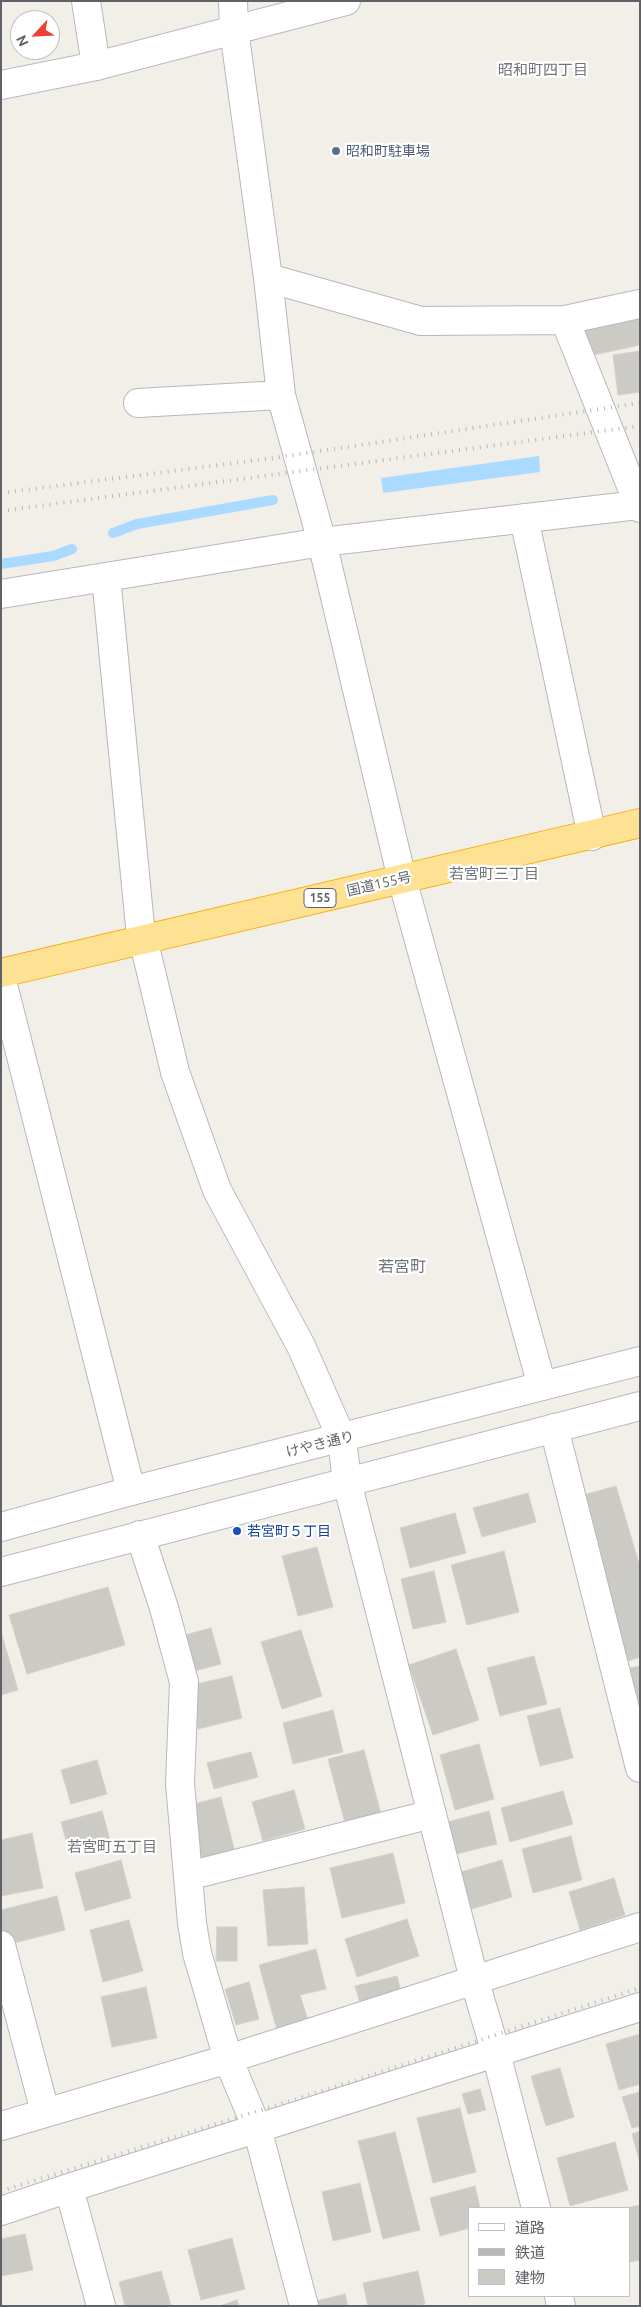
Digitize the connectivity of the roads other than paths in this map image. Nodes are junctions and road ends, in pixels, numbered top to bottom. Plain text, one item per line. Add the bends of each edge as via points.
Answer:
1 (86, 1) edge
2 (234, 1) edge
3 (346, 1) edge
4 (234, 30) junction
5 (96, 66) junction
6 (1, 85) edge
7 (268, 278) junction
8 (640, 304) edge
9 (565, 320) junction
10 (281, 396) junction
11 (138, 403) dead end
12 (639, 507) edge
13 (524, 518) junction
14 (322, 542) junction
15 (106, 577) junction
16 (1, 594) edge
17 (640, 823) edge
18 (592, 836) junction
19 (402, 879) junction
20 (144, 938) junction
21 (1, 973) edge
22 (1, 976) edge
23 (640, 1361) edge
24 (542, 1386) junction
25 (640, 1406) edge
26 (554, 1428) junction
27 (342, 1439) junction
28 (347, 1482) junction
29 (131, 1491) junction
30 (1, 1527) edge
31 (140, 1535) junction
32 (1, 1572) edge
33 (640, 1768) edge
34 (432, 1814) junction
35 (188, 1876) junction
36 (640, 1927) edge
37 (1, 1945) edge
38 (474, 1979) junction
39 (640, 2008) edge
40 (496, 2053) junction
41 (228, 2059) junction
42 (45, 2112) junction
43 (1, 2126) edge
44 (257, 2128) junction
45 (70, 2188) junction
46 (536, 2207) edge
47 (1, 2211) edge
48 (101, 2306) edge
49 (304, 2306) edge

1 - 5 street
2 - 4 street
3 - 4 street
4 - 5 street
4 - 7 street
5 - 6 street
7 - 9 street via 421,321
7 - 10 street
8 - 9 street
9 - 12 street
10 - 11 street
10 - 14 street
12 - 13 street
13 - 14 street
13 - 18 street
14 - 15 street
14 - 19 street
15 - 16 street
15 - 20 street via 140,926
17 - 18 highway, 国道155号 / 155
18 - 19 highway, 国道155号 / 155
19 - 20 highway, 国道155号 / 155
19 - 24 street
20 - 21 highway, 国道155号 / 155
20 - 27 street via 175,1072 217,1190 301,1346
22 - 29 street
23 - 24 street, けやき通り
24 - 27 street, けやき通り
25 - 26 street
26 - 28 street
26 - 33 street
27 - 28 street
27 - 29 street, けやき通り
28 - 31 street
28 - 34 street
29 - 30 street, けやき通り
31 - 32 street
31 - 35 street via 184,1682 180,1783
34 - 35 street
34 - 38 street
35 - 41 street via 196,1953
36 - 38 street
37 - 42 street
38 - 40 street
38 - 41 street
39 - 40 street
40 - 44 street
40 - 46 street
41 - 42 street
41 - 44 street
42 - 43 street
44 - 45 street
44 - 49 street
45 - 47 street
45 - 48 street

